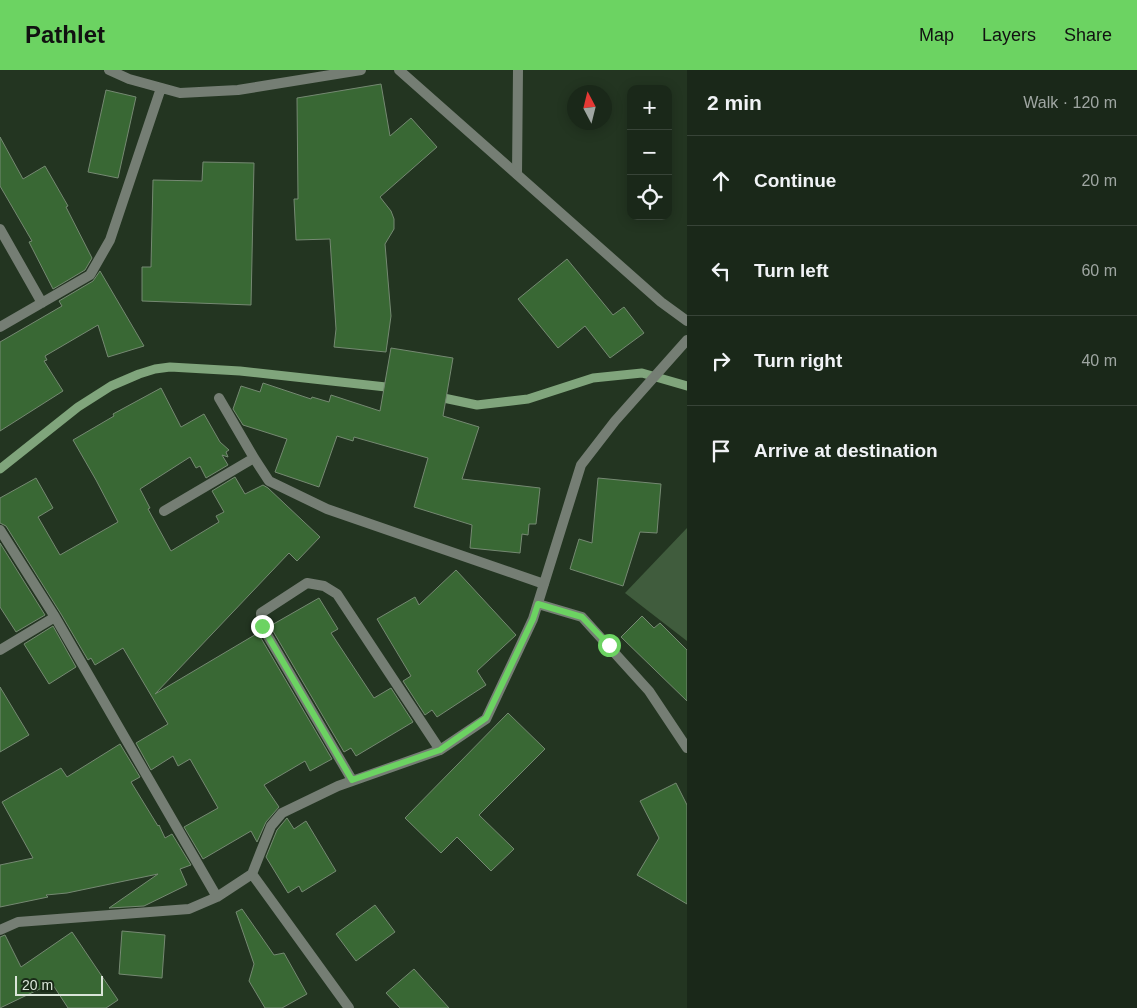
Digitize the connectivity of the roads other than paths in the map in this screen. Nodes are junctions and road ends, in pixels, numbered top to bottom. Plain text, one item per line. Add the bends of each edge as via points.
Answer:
1 (109, 70) edge
2 (361, 70) edge
3 (399, 70) edge
4 (518, 70) edge
5 (161, 88) junction
6 (517, 174) junction
7 (0, 229) edge
8 (42, 303) junction
9 (687, 321) edge
10 (0, 327) edge
11 (687, 340) edge
12 (218, 398) dead end
13 (254, 458) junction
14 (164, 511) dead end
15 (0, 530) edge
16 (544, 584) junction
17 (538, 604) junction
18 (55, 617) junction
19 (0, 650) edge
20 (687, 748) edge
21 (440, 750) junction
22 (352, 780) junction
23 (252, 874) junction
24 (217, 897) junction
25 (0, 930) edge
26 (349, 1008) edge

1 - 5 street
2 - 5 street via 238,90 180,93
3 - 6 street
4 - 6 street
5 - 8 street via 110,240 90,275
6 - 9 street via 661,302
7 - 8 street
8 - 10 street
11 - 16 street via 615,421 582,465
12 - 13 street
13 - 14 street
13 - 16 street via 270,481 327,508
15 - 18 street
16 - 17 street
17 - 20 street via 582,617 649,691
17 - 21 street via 486,718
18 - 19 street
18 - 24 street
21 - 22 street
21 - 22 street via 337,594 324,586 307,583 261,614 262,626
22 - 23 street via 282,812 271,826
23 - 24 street
23 - 26 street
24 - 25 street via 189,909 18,922

